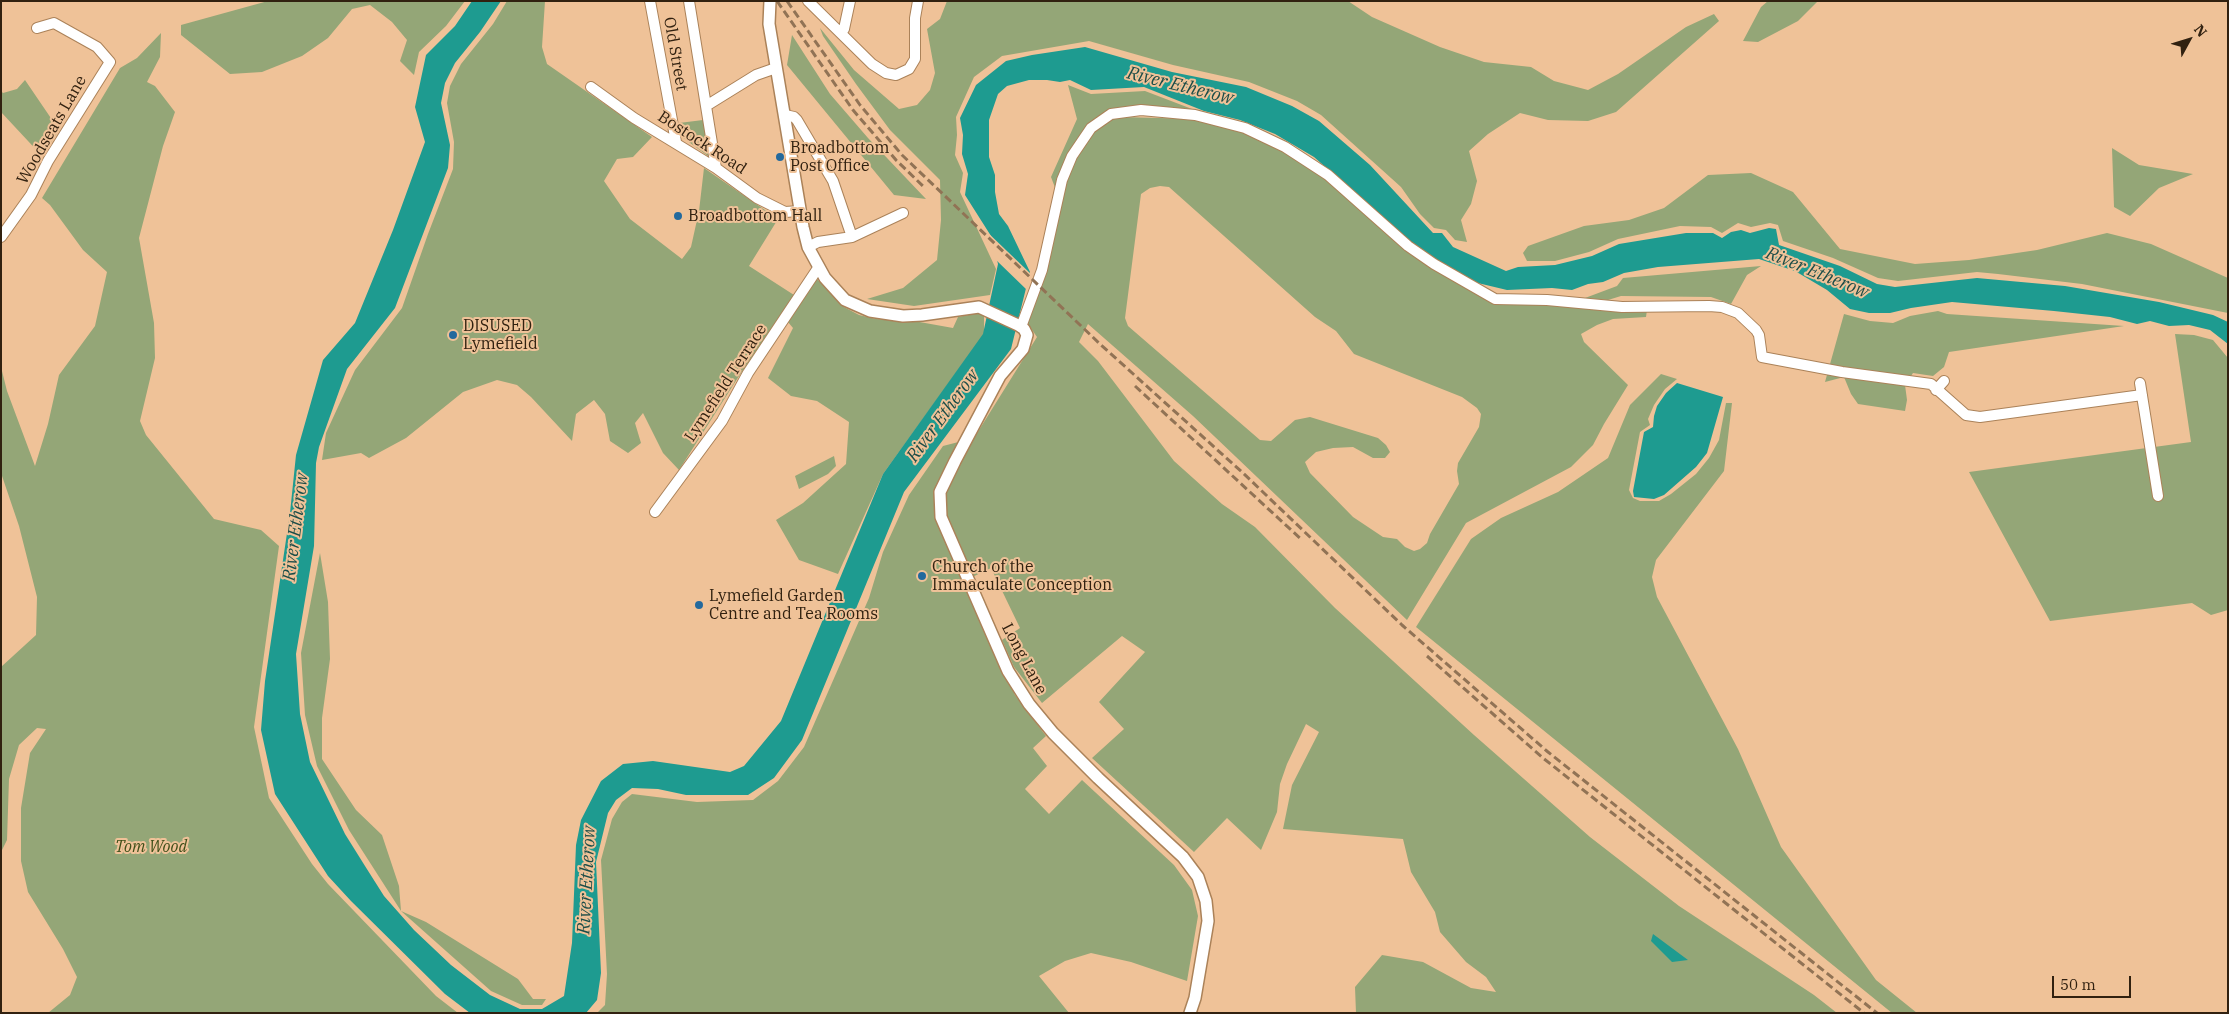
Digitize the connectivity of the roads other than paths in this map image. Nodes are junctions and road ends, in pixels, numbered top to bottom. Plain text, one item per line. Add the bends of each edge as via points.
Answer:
1 (650, 1) edge
2 (689, 1) edge
3 (770, 1) edge
4 (808, 1) edge
5 (850, 1) edge
6 (918, 1) edge
7 (37, 28) dead end
8 (841, 33) junction
9 (776, 68) junction
10 (591, 87) dead end
11 (706, 106) junction
12 (785, 116) junction
13 (676, 142) junction
14 (716, 168) junction
15 (800, 211) junction
16 (903, 213) dead end
17 (1, 238) edge
18 (852, 238) junction
19 (808, 247) junction
20 (818, 268) junction
21 (1019, 326) junction
22 (1944, 381) dead end
23 (2140, 383) dead end
24 (1936, 390) junction
25 (2142, 395) junction
26 (2158, 496) dead end
27 (655, 512) dead end
28 (1190, 1013) edge

1 - 13 street, Old Street
2 - 11 street
3 - 9 street via 769,24
4 - 8 street
5 - 8 street
6 - 8 street via 914,18 915,59 909,69 896,75 872,64
7 - 17 street, Woodseats Lane via 54,23 97,47 110,62 48,161 31,195
9 - 11 street via 756,75
9 - 12 street
10 - 13 street, Bostock Road via 634,118
11 - 14 street
12 - 15 street
12 - 18 street via 794,116 797,120 832,181
13 - 14 street, Bostock Road
14 - 15 street, Bostock Road via 757,198 785,212
15 - 19 street
16 - 18 street
18 - 19 street via 818,242
19 - 20 street
20 - 21 street via 845,300 870,312 903,316 976,307
20 - 27 street, Lymefield Terrace via 748,373 722,421
21 - 24 street via 1042,270 1062,180 1072,156 1091,128 1111,114 1141,110 1195,115 1245,128 1285,146 1328,175 1408,246 1495,299 1622,306 1722,307 1738,313 1756,330 1762,357 1931,384
21 - 28 street, Long Lane via 1027,335 1027,342 1000,376 955,461 940,492 941,518 1008,671 1029,704 1053,734 1183,857 1198,878 1206,901 1208,921
22 - 24 street
23 - 25 street
24 - 25 street via 1966,415 1980,417
25 - 26 street

